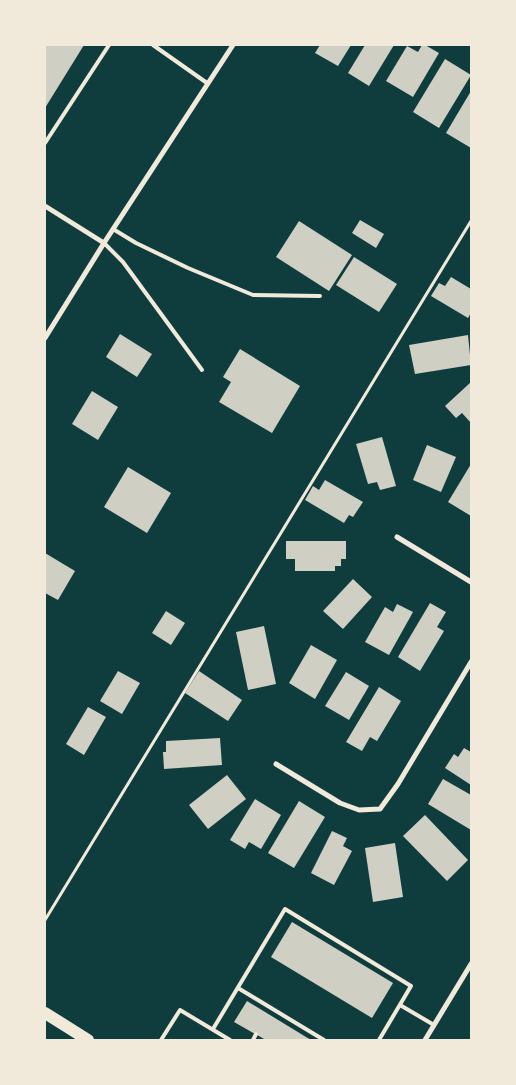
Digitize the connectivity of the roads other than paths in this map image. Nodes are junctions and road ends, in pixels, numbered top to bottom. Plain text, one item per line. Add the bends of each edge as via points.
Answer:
1 (109, 45) edge
2 (153, 45) edge
3 (233, 45) edge
4 (207, 82) junction
5 (45, 143) edge
6 (45, 206) edge
7 (113, 229) junction
8 (104, 242) junction
9 (320, 296) dead end
10 (45, 338) edge
11 (202, 370) dead end
12 (397, 538) dead end
13 (471, 582) edge
14 (471, 662) edge
15 (276, 764) dead end
16 (471, 964) edge
17 (238, 988) junction
18 (400, 1005) junction
19 (272, 1009) junction
20 (45, 1013) edge
21 (269, 1014) dead end
22 (293, 1021) junction
23 (434, 1025) junction
24 (290, 1027) dead end
25 (213, 1029) junction
26 (256, 1034) dead end
27 (316, 1035) junction
28 (88, 1040) edge
29 (161, 1040) edge
30 (230, 1040) edge
31 (253, 1040) edge
32 (312, 1040) edge
33 (324, 1040) edge
34 (379, 1040) edge
35 (425, 1040) edge

1 - 5 lane
2 - 4 lane
3 - 4 street
4 - 7 street
6 - 8 street
7 - 8 street
7 - 9 lane via 188,268 253,294
8 - 10 street
8 - 11 lane via 133,274
12 - 13 street
14 - 15 street via 380,809 360,810 340,803
16 - 23 street
17 - 18 lane via 285,909 412,986
17 - 19 lane
17 - 25 lane
18 - 23 lane
18 - 34 lane
19 - 21 lane
19 - 22 lane
20 - 28 main road
22 - 24 lane
22 - 27 lane
23 - 35 street
25 - 29 lane via 180,1010
25 - 30 lane
26 - 31 lane
27 - 32 lane
27 - 33 lane

